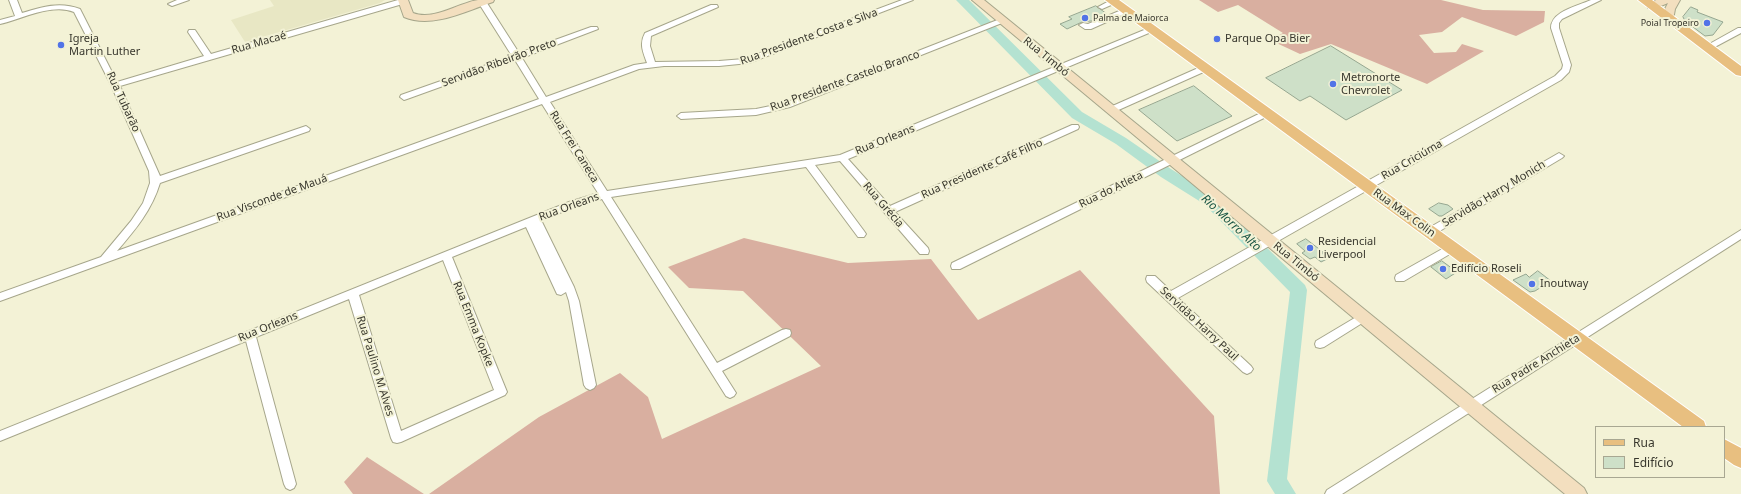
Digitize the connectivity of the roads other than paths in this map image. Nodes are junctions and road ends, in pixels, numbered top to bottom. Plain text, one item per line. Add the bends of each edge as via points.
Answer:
1 (13, 0) edge
2 (185, 0) edge
3 (909, 0) edge
4 (977, 0) edge
5 (1597, 0) edge
6 (1665, 0) edge
7 (1675, 0) edge
8 (403, 1) edge
9 (486, 1) edge
10 (1109, 3) edge
11 (1648, 3) edge
12 (172, 4) dead end
13 (714, 7) dead end
14 (1127, 11) junction
15 (19, 16) junction
16 (1669, 18) junction
17 (0, 22) edge
18 (999, 23) junction
19 (1083, 25) dead end
20 (594, 29) dead end
21 (1152, 30) junction
22 (1741, 30) edge
23 (192, 32) dead end
24 (1708, 47) junction
25 (517, 57) junction
26 (209, 58) junction
27 (652, 64) junction
28 (1060, 68) junction
29 (1205, 68) junction
30 (1741, 72) edge
31 (115, 85) junction
32 (404, 97) dead end
33 (544, 100) junction
34 (1112, 110) junction
35 (1267, 113) junction
36 (681, 116) dead end
37 (1076, 127) dead end
38 (306, 129) dead end
39 (1559, 156) dead end
40 (842, 158) junction
41 (1170, 161) junction
42 (808, 163) junction
43 (156, 181) junction
44 (1366, 186) junction
45 (604, 195) junction
46 (888, 211) junction
47 (532, 220) junction
48 (1430, 232) junction
49 (861, 234) dead end
50 (1741, 234) edge
51 (1267, 243) junction
52 (1451, 248) junction
53 (924, 251) dead end
54 (446, 255) junction
55 (105, 258) junction
56 (956, 266) dead end
57 (1400, 278) dead end
58 (1151, 279) dead end
59 (561, 290) dead end
60 (353, 293) junction
61 (0, 297) edge
62 (1170, 298) junction
63 (1363, 317) junction
64 (786, 333) dead end
65 (250, 334) junction
66 (1576, 339) junction
67 (1320, 344) dead end
68 (716, 369) junction
69 (1247, 369) dead end
70 (590, 385) dead end
71 (730, 393) dead end
72 (1471, 405) junction
73 (1696, 426) edge
74 (0, 436) edge
75 (397, 438) joint
76 (1725, 448) edge
77 (1741, 459) edge
78 (290, 484) dead end
79 (1331, 494) edge
80 (1578, 494) edge

1 - 15 street
2 - 12 street
3 - 27 street, Rua Presidente Costa e Silva via 746,61
4 - 18 main road, Rua Timbó
5 - 44 street, Rua Criciúma via 1559,17 1555,23 1566,62 1566,70 1562,74
6 - 11 main road
7 - 16 main road
8 - 9 main road via 408,15 417,19 431,18
8 - 26 street, Rua Macaé
9 - 25 street, Rua Frei Caneca
10 - 14 main road, Rua Max Colin
11 - 16 main road
13 - 27 street via 648,35 645,46
14 - 19 street via 1088,26
14 - 21 main road, Rua Max Colin
15 - 17 street
15 - 31 street, Rua Tubarão via 56,7 72,8 77,11
16 - 24 main road
18 - 28 main road, Rua Timbó
18 - 36 street, Rua Presidente Castelo Branco via 787,105 756,112
20 - 25 street, Servidão Ribeirão Preto
21 - 28 street, Rua Orleans
21 - 29 main road, Rua Max Colin
22 - 24 street
23 - 26 street
24 - 30 main road
25 - 32 street, Servidão Ribeirão Preto
25 - 33 street, Rua Frei Caneca
26 - 31 street, Rua Macaé
27 - 33 street, Rua Presidente Costa e Silva
28 - 34 main road, Rua Timbó
28 - 40 street, Rua Orleans
29 - 34 street
29 - 35 main road, Rua Max Colin
31 - 43 street, Rua Tubarão via 154,171
33 - 45 street, Rua Frei Caneca
33 - 55 street, Rua Visconde de Mauá
34 - 41 main road, Rua Timbó
35 - 41 street, Rua do Atleta
35 - 44 main road, Rua Max Colin
37 - 46 street, Rua Presidente Café Filho
38 - 43 street
39 - 48 street, Servidão Harry Monich
40 - 42 street, Rua Orleans
40 - 46 street, Rua Grécia
41 - 51 main road, Rua Timbó
41 - 56 street, Rua do Atleta
42 - 45 street, Rua Orleans
42 - 49 street
43 - 55 street via 142,212
44 - 48 main road, Rua Max Colin
44 - 51 street, Rua Criciúma
45 - 47 street, Rua Orleans
45 - 68 street, Rua Frei Caneca
46 - 53 street, Rua Grécia
47 - 54 street, Rua Orleans
47 - 59 street
47 - 70 street via 569,287 574,301
48 - 52 main road, Rua Max Colin
50 - 66 street, Rua Padre Anchieta
51 - 62 street, Rua Criciúma
51 - 63 main road, Rua Timbó
52 - 57 street
52 - 66 main road, Rua Max Colin
54 - 60 street, Rua Orleans
54 - 75 street, Rua Emma Kopke via 501,392
55 - 61 street, Rua Visconde de Mauá
58 - 62 street, Servidão Harry Paul
60 - 65 street, Rua Orleans
60 - 75 street, Rua Paulino M Alves
62 - 69 street, Servidão Harry Paul
63 - 67 street
63 - 72 main road, Rua Timbó
64 - 68 street
65 - 74 street, Rua Orleans
65 - 78 street
66 - 72 street, Rua Padre Anchieta
66 - 73 main road, Rua Max Colin
68 - 71 street, Rua Frei Caneca
72 - 79 street, Rua Padre Anchieta
72 - 80 main road, Rua Timbó
76 - 77 main road

